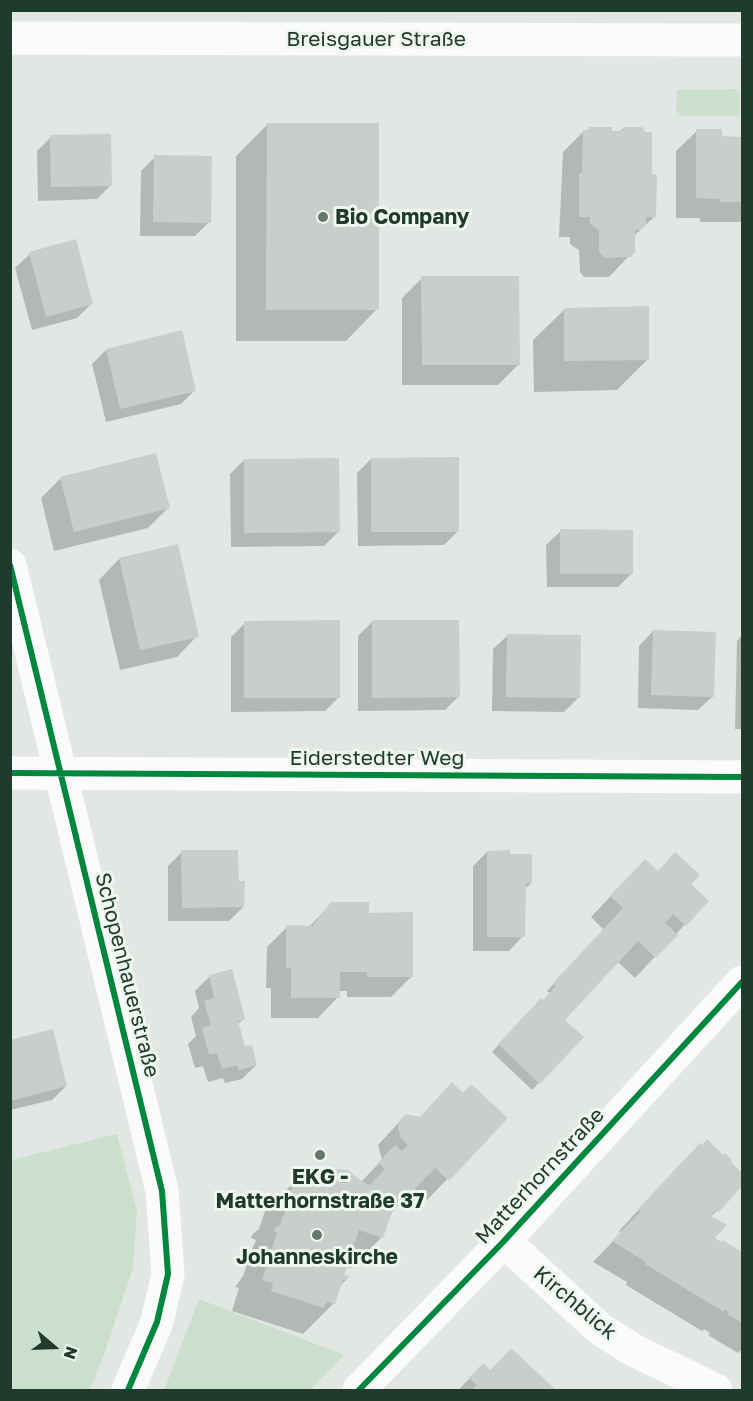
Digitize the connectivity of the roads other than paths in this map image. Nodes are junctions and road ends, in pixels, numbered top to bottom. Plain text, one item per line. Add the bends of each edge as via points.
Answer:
1 (10, 38) edge
2 (742, 40) edge
3 (10, 565) edge
4 (10, 773) edge
5 (61, 774) junction
6 (742, 777) edge
7 (742, 982) edge
8 (504, 1241) junction
9 (128, 1390) edge
10 (358, 1390) edge
11 (716, 1390) edge

1 - 2 street, Breisgauer Straße
3 - 5 street, Schopenhauerstraße
4 - 5 street, Eiderstedter Weg
5 - 6 street, Eiderstedter Weg
5 - 9 street, Schopenhauerstraße via 162,1191 168,1274 158,1322
7 - 8 street, Matterhornstraße
8 - 10 street, Matterhornstraße
8 - 11 street, Kirchblick via 600,1329 633,1350

